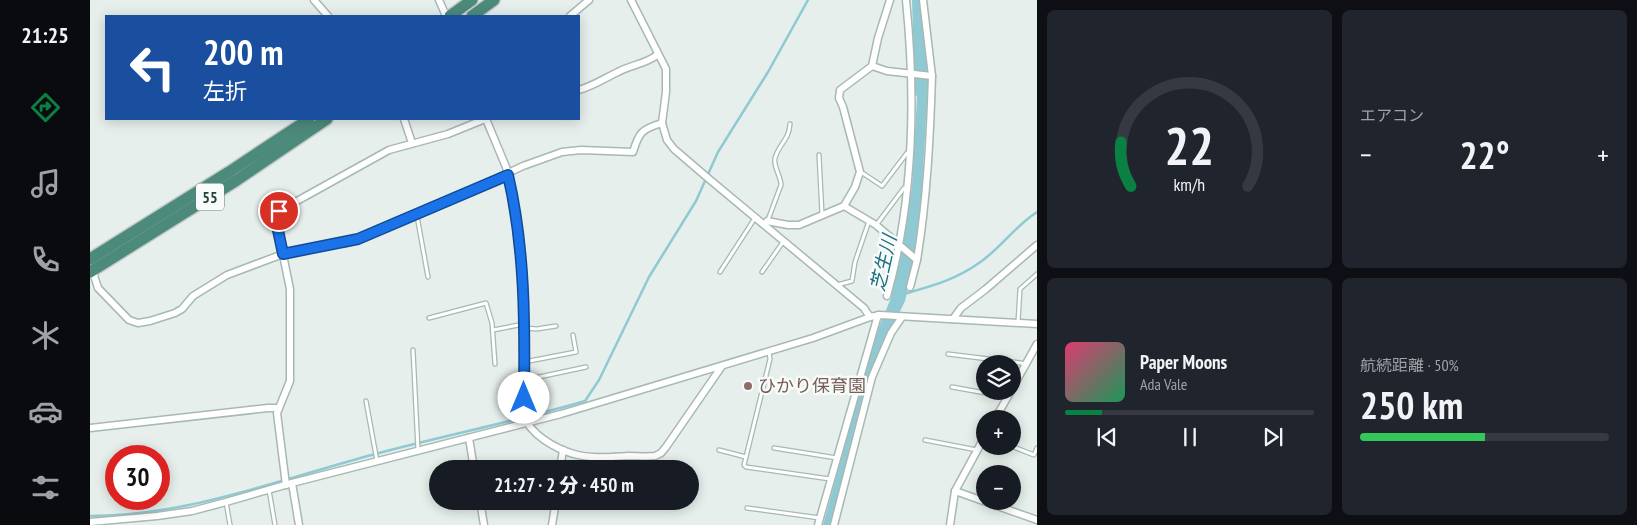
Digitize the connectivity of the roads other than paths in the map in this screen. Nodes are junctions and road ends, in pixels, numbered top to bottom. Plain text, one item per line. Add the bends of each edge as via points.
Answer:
1 (314, 0) edge
2 (439, 0) edge
3 (472, 0) edge
4 (494, 0) edge
5 (589, 0) edge
6 (631, 0) edge
7 (890, 0) edge
8 (906, 0) edge
9 (924, 0) edge
10 (327, 15) edge
11 (446, 15) edge
12 (451, 15) edge
13 (473, 15) edge
14 (571, 15) edge
15 (657, 56) junction
16 (872, 66) junction
17 (911, 73) junction
18 (930, 76) junction
19 (580, 90) edge
20 (307, 120) edge
21 (326, 120) edge
22 (404, 120) edge
23 (483, 120) edge
24 (486, 120) edge
25 (662, 123) junction
26 (790, 124) dead end
27 (412, 143) junction
28 (910, 152) junction
29 (819, 155) dead end
30 (860, 172) junction
31 (508, 175) junction
32 (908, 187) junction
33 (844, 206) junction
34 (417, 215) junction
35 (822, 216) junction
36 (755, 218) junction
37 (869, 221) junction
38 (766, 223) junction
39 (876, 225) junction
40 (784, 241) junction
41 (1037, 245) edge
42 (899, 246) junction
43 (283, 254) junction
44 (90, 259) edge
45 (916, 259) junction
46 (91, 268) edge
47 (720, 272) dead end
48 (762, 272) dead end
49 (1037, 274) edge
50 (428, 277) dead end
51 (837, 285) junction
52 (910, 287) dead end
53 (887, 296) dead end
54 (867, 313) junction
55 (879, 315) junction
56 (900, 317) junction
57 (429, 318) dead end
58 (953, 320) junction
59 (1018, 323) junction
60 (1037, 324) edge
61 (524, 326) junction
62 (556, 326) dead end
63 (493, 330) junction
64 (573, 336) dead end
65 (1037, 344) edge
66 (413, 350) dead end
67 (769, 352) junction
68 (948, 354) dead end
69 (524, 362) junction
70 (495, 364) dead end
71 (1026, 365) junction
72 (722, 366) junction
73 (586, 367) dead end
74 (1021, 374) edge
75 (524, 380) junction
76 (952, 386) dead end
77 (976, 389) edge
78 (366, 400) dead end
79 (278, 408) junction
80 (525, 419) junction
81 (90, 428) edge
82 (469, 438) junction
83 (925, 440) dead end
84 (417, 448) junction
85 (774, 448) dead end
86 (1037, 449) edge
87 (563, 450) junction
88 (719, 450) dead end
89 (976, 450) edge
90 (1021, 450) edge
91 (976, 452) edge
92 (376, 457) junction
93 (746, 457) junction
94 (837, 458) junction
95 (473, 460) edge
96 (561, 460) edge
97 (830, 479) junction
98 (287, 482) junction
99 (269, 490) junction
100 (955, 491) junction
101 (226, 502) junction
102 (747, 508) dead end
103 (482, 510) edge
104 (554, 510) edge
105 (1037, 520) edge
106 (90, 522) edge
107 (819, 522) edge
108 (114, 523) edge
109 (230, 525) edge
110 (275, 525) edge
111 (298, 525) edge
112 (484, 525) edge
113 (552, 525) edge
114 (834, 525) edge
115 (950, 525) edge

1 - 10 street
2 - 11 street
3 - 12 highway
4 - 13 highway
5 - 14 street
6 - 15 street
7 - 16 street
8 - 17 street
9 - 18 street
15 - 19 street
15 - 25 street via 666,69
16 - 17 street
16 - 30 street via 840,90 839,98
17 - 18 street
17 - 28 street
18 - 45 street via 930,144
20 - 44 highway, 55
21 - 46 highway, 55 via 237,180
22 - 27 street
23 - 27 street
24 - 31 street
25 - 31 street via 640,132 632,152 562,152
25 - 36 street via 670,144
26 - 38 lane via 789,135 775,160 781,186
27 - 43 street via 389,150 279,211 275,216
28 - 30 lane via 882,186
28 - 32 street
29 - 35 lane
30 - 33 street
31 - 34 street
31 - 61 street via 524,292
32 - 39 lane
32 - 42 street
33 - 35 street
33 - 37 street
34 - 43 street via 346,243
34 - 50 lane
35 - 38 street via 800,225
36 - 38 street
36 - 47 lane
37 - 39 street
37 - 51 lane via 852,280
38 - 40 street
39 - 42 street
40 - 48 lane
40 - 51 street
41 - 58 street via 961,308
42 - 45 street
42 - 53 street
43 - 46 street via 228,275 193,296 175,313 138,323 129,320 98,288
43 - 79 street via 290,289 290,381
45 - 52 street
49 - 59 lane via 1020,289
51 - 54 street
54 - 55 street
54 - 67 street via 813,338
55 - 56 street
55 - 94 street
56 - 58 street
56 - 114 street via 872,377
57 - 63 lane via 486,303
58 - 59 street
59 - 60 street
61 - 62 lane via 537,329
61 - 63 lane
61 - 69 street
63 - 70 lane
64 - 69 lane via 576,352
65 - 71 street
66 - 84 lane
67 - 72 street
67 - 93 lane
68 - 71 lane
69 - 75 street
71 - 74 street
72 - 80 street
72 - 87 street via 666,447 655,456 588,457
73 - 75 lane
75 - 80 street
76 - 77 lane
78 - 92 lane
79 - 81 street
79 - 98 street
80 - 82 street
80 - 87 street via 538,435
82 - 84 street
82 - 95 street
83 - 89 lane
84 - 92 street
85 - 94 lane
86 - 90 lane via 1034,455
87 - 96 street
88 - 93 lane
91 - 100 street
92 - 98 street
93 - 97 lane via 746,467
94 - 97 street
97 - 107 street
98 - 99 street
98 - 111 street
99 - 101 street
99 - 110 lane
100 - 105 street
100 - 115 street
101 - 108 street via 192,511
101 - 109 lane
102 - 107 lane
103 - 112 street
104 - 113 street
106 - 108 street

